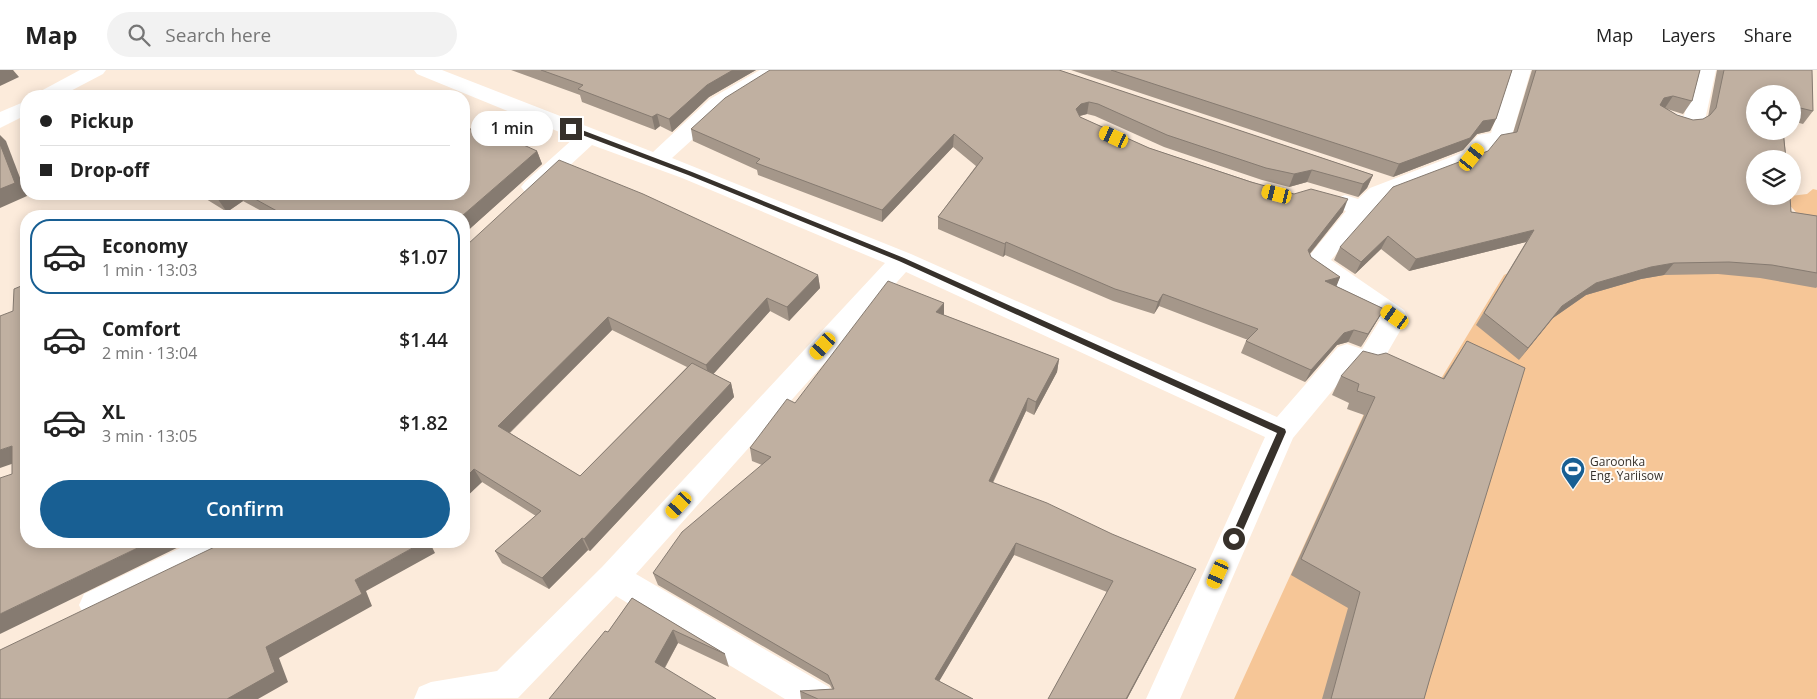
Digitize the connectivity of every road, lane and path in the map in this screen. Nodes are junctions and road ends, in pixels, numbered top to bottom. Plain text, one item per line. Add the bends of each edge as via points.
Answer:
1 (96, 70) edge
2 (424, 70) edge
3 (774, 70) edge
4 (1521, 70) edge
5 (1706, 70) edge
6 (58, 90) edge
7 (20, 110) edge
8 (1664, 117) edge
9 (0, 120) edge
10 (589, 136) junction
11 (656, 160) junction
12 (1363, 176) edge
13 (1394, 187) junction
14 (1324, 197) edge
15 (515, 203) edge
16 (1362, 208) junction
17 (902, 260) junction
18 (1282, 432) junction
19 (212, 548) edge
20 (613, 577) junction
21 (66, 620) edge
22 (501, 692) edge
23 (431, 699) edge
24 (817, 699) edge
25 (1163, 699) edge

1 - 6 street
2 - 10 street
3 - 11 street via 718,104
4 - 13 street via 1500,139 1486,140 1472,157
5 - 8 street via 1694,120 1688,124
7 - 9 street
10 - 11 street
10 - 15 street
11 - 17 street
12 - 13 street
13 - 16 street via 1378,193
14 - 16 street
16 - 18 street via 1316,262 1395,317 1368,362 1347,354
17 - 18 street
17 - 20 street
18 - 25 street
19 - 21 street
20 - 22 street
20 - 24 street
22 - 23 street

